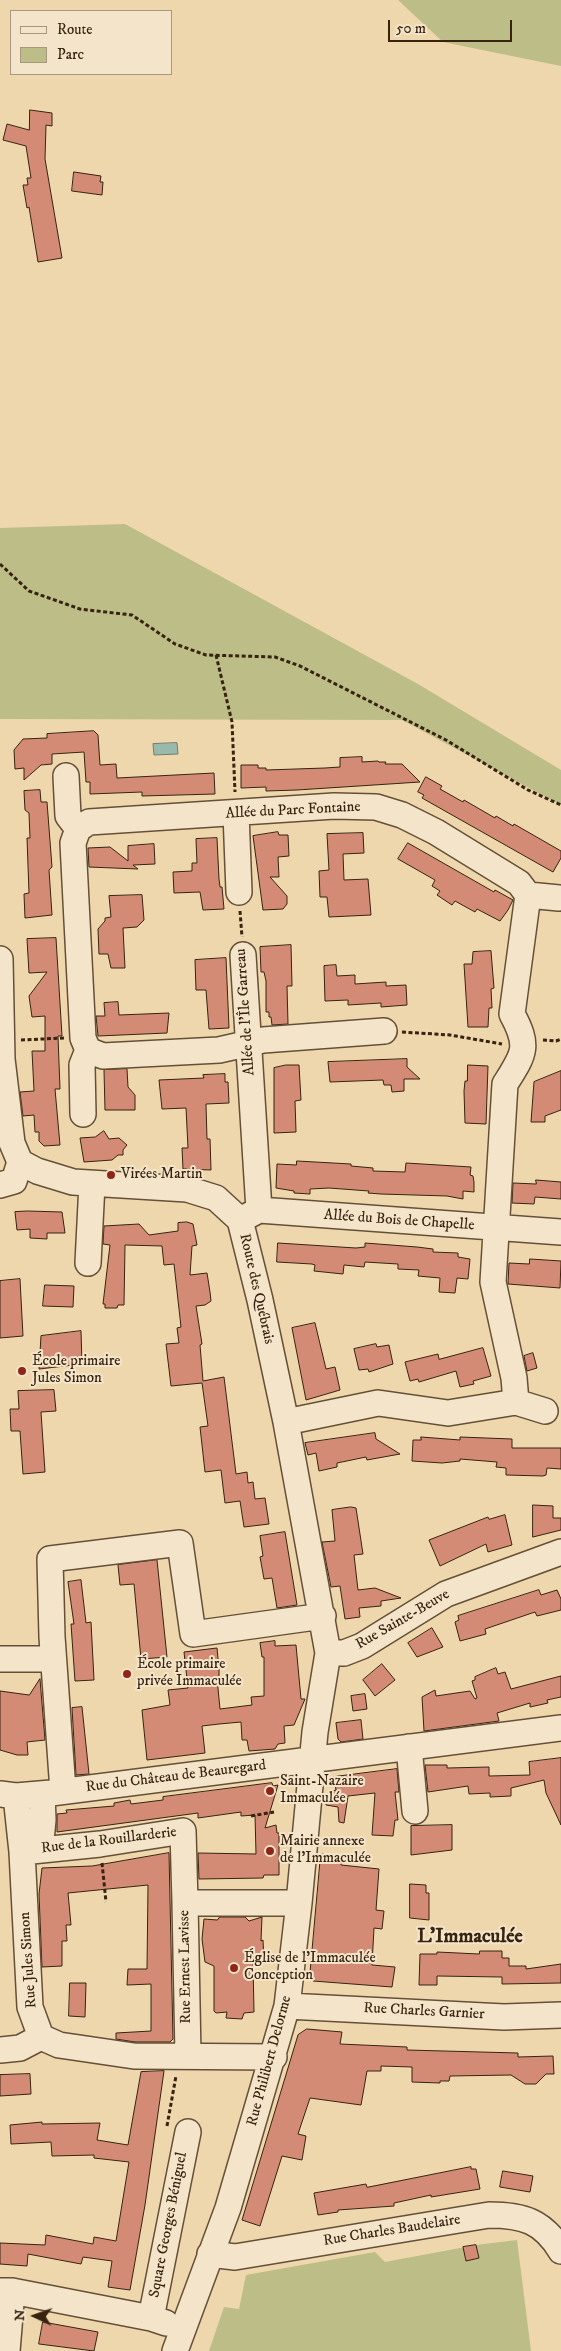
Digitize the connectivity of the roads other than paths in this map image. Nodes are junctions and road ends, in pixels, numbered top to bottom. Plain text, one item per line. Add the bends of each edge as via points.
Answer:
1 (66, 776) dead end
2 (236, 813) junction
3 (78, 829) junction
4 (239, 892) road end
5 (528, 895) junction
6 (559, 898) dead end
7 (242, 955) road end
8 (0, 959) edge
9 (384, 1031) road end
10 (543, 1042) edge
11 (85, 1044) junction
12 (248, 1045) junction
13 (83, 1114) dead end
14 (10, 1161) edge
15 (92, 1184) junction
16 (0, 1185) edge
17 (250, 1215) junction
18 (495, 1228) junction
19 (561, 1232) edge
20 (88, 1262) dead end
21 (516, 1402) junction
22 (545, 1411) dead end
23 (286, 1422) junction
24 (561, 1552) edge
25 (323, 1616) junction
26 (328, 1652) junction
27 (40, 1658) dead end
28 (0, 1659) edge
29 (561, 1728) edge
30 (409, 1747) junction
31 (312, 1760) junction
32 (52, 1792) junction
33 (8, 1795) edge
34 (416, 1810) dead end
35 (31, 1851) junction
36 (185, 1903) junction
37 (299, 1904) junction
38 (287, 2006) junction
39 (561, 2016) edge
40 (42, 2037) junction
41 (0, 2050) edge
42 (188, 2055) junction
43 (274, 2057) junction
44 (188, 2132) dead end
45 (561, 2252) edge
46 (210, 2254) junction
47 (6, 2291) edge
48 (150, 2318) junction
49 (178, 2340) edge
50 (7, 2351) edge

1 - 3 street via 68,816
2 - 3 street, Allée du Parc Fontaine via 89,822
2 - 4 street
2 - 5 street, Allée du Parc Fontaine via 334,806 376,807 402,815 436,832 519,883
3 - 11 street via 73,843
5 - 6 street
5 - 10 street via 512,1014 521,1031
7 - 12 street, Allée de l'Île Garreau
8 - 14 street via 2,1059 12,1143
9 - 12 street via 263,1040
10 - 18 street via 519,1062 505,1084
11 - 12 street via 103,1056 219,1050
11 - 13 street
12 - 17 street, Allée de l'Île Garreau
14 - 15 street, Route des Québrais via 72,1182
14 - 16 street via 14,1181
15 - 17 street, Route des Québrais via 187,1189 216,1198
15 - 20 street
17 - 18 street, Allée du Bois de Chapelle
17 - 23 street, Route des Québrais via 256,1282
18 - 19 street, Allée du Bois de Chapelle
18 - 21 street via 493,1282 514,1378
21 - 22 street
21 - 23 street via 448,1413 378,1403
23 - 25 street, Route des Québrais
24 - 26 street, Rue Sainte-Beuve via 446,1594 362,1646 344,1653
25 - 26 street, Route des Québrais
25 - 32 street via 193,1634 180,1543 50,1559
26 - 31 street, Route des Québrais
27 - 28 street
29 - 30 street, Rue du Château de Beauregard
30 - 31 street, Rue du Château de Beauregard
30 - 34 street
31 - 32 street, Rue du Château de Beauregard
31 - 37 street, Rue Philibert Delorme
32 - 33 street, Rue du Château de Beauregard
32 - 35 street
33 - 35 street, Rue Jules Simon
35 - 36 street, Rue de la Rouillarderie via 184,1831
35 - 40 street, Rue Jules Simon via 30,2007
36 - 37 street, Rue Ernest Lavisse
36 - 42 street, Rue Ernest Lavisse
37 - 38 street, Rue Philibert Delorme
38 - 39 street, Rue Charles Garnier via 504,2017
38 - 43 street, Rue Philibert Delorme
40 - 41 street via 20,2048
40 - 42 street via 59,2045 134,2056
42 - 43 street
43 - 46 street, Rue Philibert Delorme via 228,2208
44 - 48 street, Square Georges Béniguel
45 - 46 street, Rue Charles Baudelaire via 555,2241 537,2224 513,2215 497,2215 235,2257
46 - 49 street, Rue Philibert Delorme
47 - 48 street
47 - 50 street
48 - 49 street

